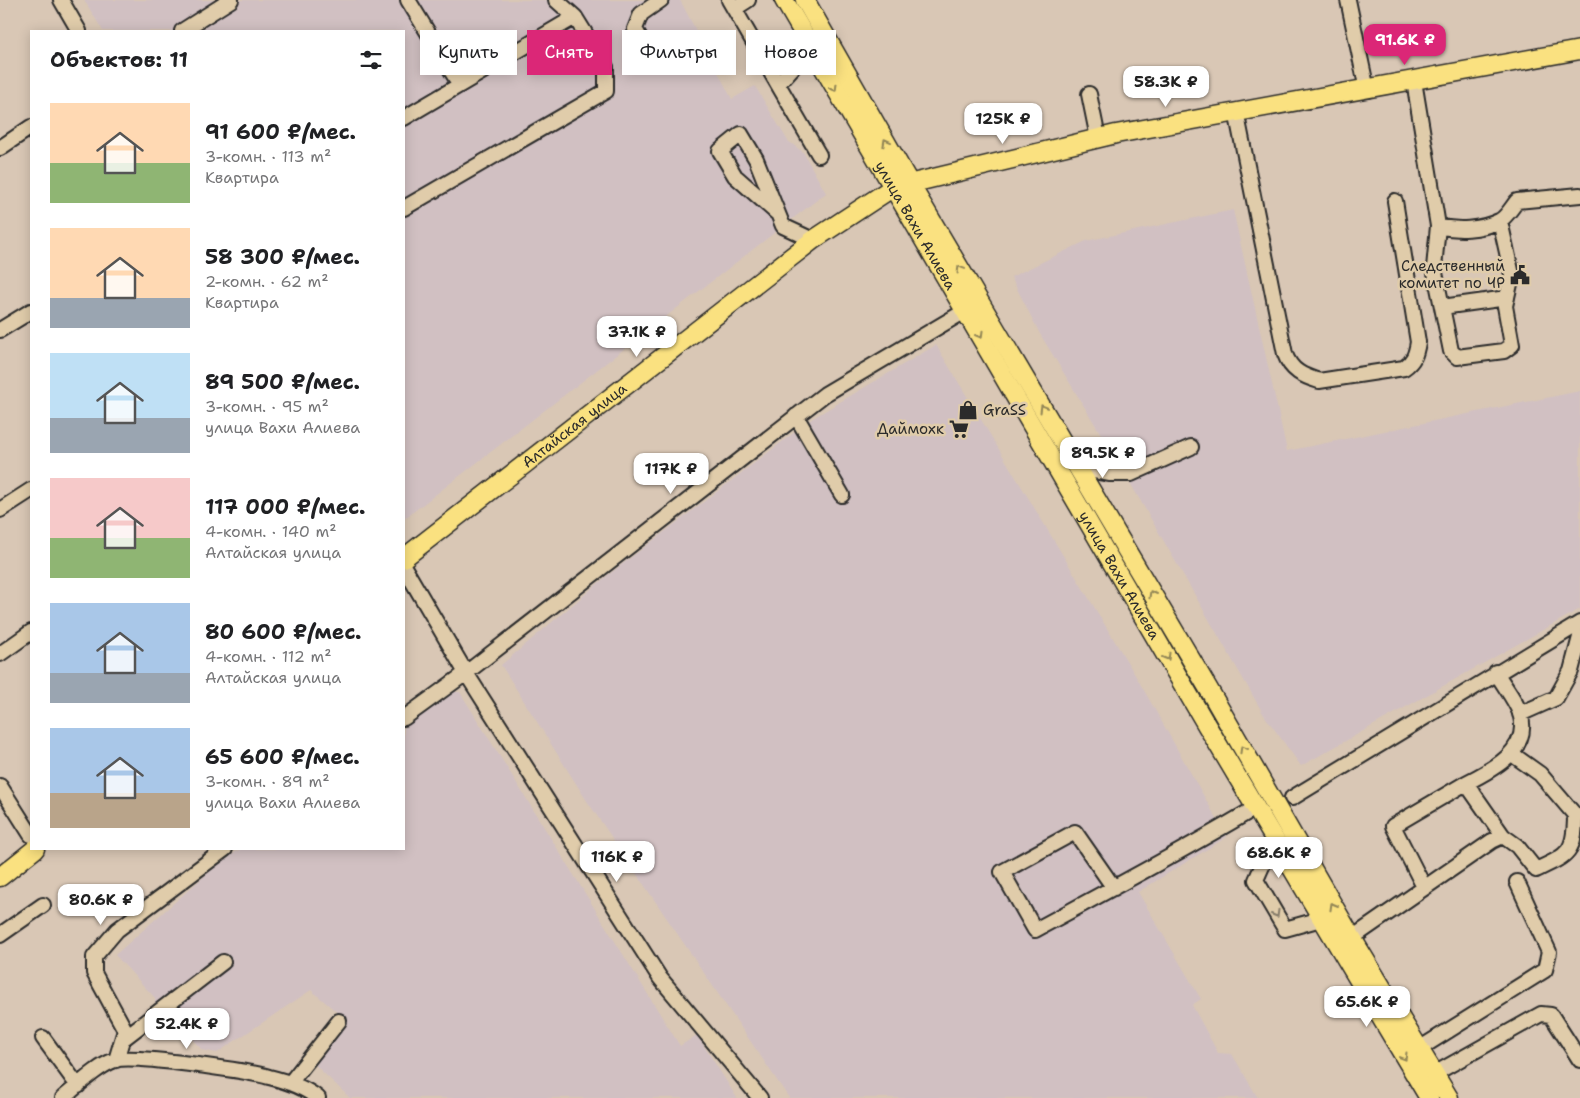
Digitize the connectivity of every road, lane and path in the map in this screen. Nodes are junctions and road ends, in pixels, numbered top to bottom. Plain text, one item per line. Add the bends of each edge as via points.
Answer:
1 (60, 0) edge
2 (231, 0) edge
3 (408, 0) edge
4 (556, 0) edge
5 (661, 0) edge
6 (748, 0) edge
7 (784, 0) edge
8 (805, 0) edge
9 (1348, 0) edge
10 (731, 4) edge
11 (574, 17) junction
12 (190, 29) edge
13 (78, 30) edge
14 (635, 30) edge
15 (801, 30) edge
16 (1580, 50) edge
17 (786, 75) edge
18 (827, 75) edge
19 (1414, 81) junction
20 (460, 84) junction
21 (778, 84) junction
22 (1367, 90) junction
23 (1089, 94) dead end
24 (1236, 111) junction
25 (405, 117) edge
26 (30, 129) edge
27 (1098, 138) junction
28 (0, 148) edge
29 (819, 155) dead end
30 (910, 184) junction
31 (892, 188) junction
32 (1580, 195) edge
33 (1395, 201) dead end
34 (405, 207) edge
35 (778, 214) junction
36 (1500, 220) junction
37 (1438, 226) junction
38 (813, 240) junction
39 (1507, 298) junction
40 (1442, 307) junction
41 (965, 310) junction
42 (30, 312) edge
43 (0, 330) edge
44 (796, 416) junction
45 (1191, 447) dead end
46 (1078, 468) junction
47 (30, 491) edge
48 (842, 495) dead end
49 (0, 510) edge
50 (405, 557) edge
51 (405, 569) edge
52 (1580, 623) edge
53 (30, 633) edge
54 (1580, 637) edge
55 (0, 654) edge
56 (1496, 672) junction
57 (466, 673) junction
58 (1520, 714) junction
59 (405, 717) edge
60 (1512, 754) junction
61 (1466, 783) junction
62 (0, 786) edge
63 (1292, 798) dead end
64 (1255, 808) junction
65 (30, 833) edge
66 (1503, 836) junction
67 (1274, 839) junction
68 (1578, 840) edge
69 (34, 850) edge
70 (225, 850) edge
71 (0, 877) edge
72 (1517, 882) dead end
73 (1424, 887) junction
74 (1114, 888) junction
75 (43, 905) dead end
76 (1321, 919) junction
77 (0, 935) edge
78 (1352, 938) junction
79 (223, 962) dead end
80 (339, 1021) dead end
81 (43, 1038) dead end
82 (123, 1039) junction
83 (1419, 1049) junction
84 (116, 1060) junction
85 (1580, 1060) edge
86 (1434, 1074) junction
87 (290, 1083) junction
88 (78, 1086) junction
89 (63, 1098) edge
90 (318, 1098) edge
91 (760, 1098) edge
92 (1429, 1098) edge
93 (1448, 1098) edge

1 - 13 street
2 - 12 street
3 - 20 street
4 - 11 street
5 - 14 street via 641,14
6 - 10 street
7 - 15 main road, улица Вахи Алиева
30 -> 8 main road, улица Вахи Алиева
9 - 22 street
10 - 21 street
11 - 20 street
11 - 34 street via 606,67 606,91
16 - 19 main road
17 - 21 street
18 -> 31 main road, улица Вахи Алиева
19 - 22 main road
19 - 37 street
20 - 25 street
21 - 29 street
22 - 24 main road
23 - 27 street
24 - 27 main road
24 - 33 street via 1285,354 1288,363 1305,377 1319,381 1404,368 1412,362 1418,342
26 - 28 street
27 - 30 main road
30 - 31 main road
46 -> 30 main road, улица Вахи Алиева
31 - 38 main road, Алтайская улица
31 - 41 main road, улица Вахи Алиева
32 - 36 street via 1518,201
35 - 35 street via 735,176 720,151 741,134 756,159
35 - 38 street via 783,226
36 - 37 street via 1456,230
36 - 39 street via 1512,275
37 - 40 street via 1434,268
38 - 50 main road, Алтайская улица
39 - 40 street
39 - 40 street via 1505,306 1512,345 1504,351 1454,356
41 - 44 street via 825,394
41 -> 64 main road, улица Вахи Алиева
42 - 43 street
44 - 48 street
44 - 57 street
45 - 46 street via 1131,474
78 -> 46 main road, улица Вахи Алиева
47 - 49 street
51 - 57 street
52 - 56 street
53 - 55 street
54 - 58 street via 1571,671 1556,698
56 - 58 street
56 - 63 street
57 - 59 street
57 - 91 street via 660,978
58 - 60 street via 1520,734
60 - 61 street via 1499,766
60 - 68 street via 1540,774 1575,816
61 - 66 street
61 - 73 street via 1393,826
62 - 65 street
64 - 67 main road, улица Вахи Алиева
64 - 74 street
66 - 68 street via 1536,870 1564,857
66 - 73 street
67 - 76 main road, улица Вахи Алиева
67 -> 76 street via 1256,880 1284,929
69 - 71 main road
70 - 82 street via 117,930 94,958 94,974 122,1021
72 - 83 street via 1549,952 1544,970
73 - 78 street
74 - 74 street via 1035,930 1002,872 1075,832
75 - 77 street
76 -> 92 main road, улица Вахи Алиева
78 - 83 main road, улица Вахи Алиева
79 - 82 street
80 - 87 street
81 - 88 street
82 - 84 street
83 - 86 main road, улица Вахи Алиева
84 - 87 street via 138,1058 267,1076
84 - 88 street
85 - 86 street via 1551,1016 1541,1014
86 - 93 main road, улица Вахи Алиева
87 - 90 street
88 - 89 street

